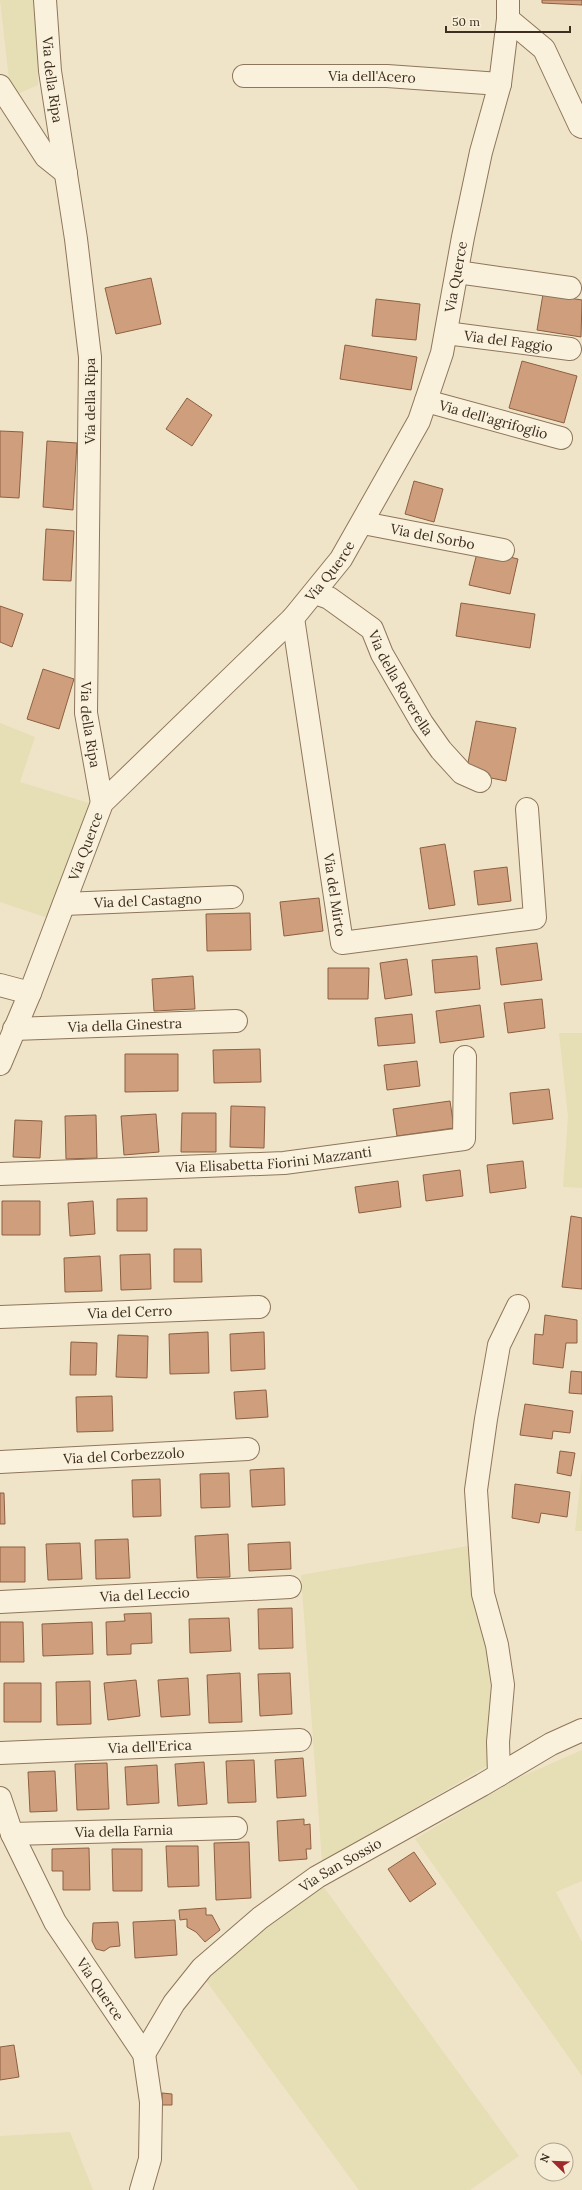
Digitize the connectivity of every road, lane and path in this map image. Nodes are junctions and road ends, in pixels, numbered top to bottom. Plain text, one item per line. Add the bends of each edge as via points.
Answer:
1 (46, 0) edge
2 (508, 9) edge
3 (244, 76) dead end
4 (500, 84) junction
5 (0, 86) edge
6 (582, 128) edge
7 (66, 173) junction
8 (457, 272) junction
9 (570, 288) dead end
10 (446, 333) junction
11 (570, 349) dead end
12 (426, 401) junction
13 (561, 438) dead end
14 (365, 519) junction
15 (475, 533) dead end
16 (503, 550) dead end
17 (315, 593) junction
18 (293, 618) junction
19 (480, 781) dead end
20 (102, 803) junction
21 (527, 809) dead end
22 (232, 896) dead end
23 (64, 904) junction
24 (0, 985) edge
25 (30, 992) junction
26 (236, 1021) dead end
27 (14, 1029) junction
28 (465, 1057) dead end
29 (0, 1064) edge
30 (0, 1174) edge
31 (518, 1306) dead end
32 (259, 1307) dead end
33 (0, 1317) edge
34 (248, 1449) dead end
35 (0, 1462) edge
36 (290, 1587) dead end
37 (0, 1602) edge
38 (582, 1730) edge
39 (300, 1740) dead end
40 (0, 1753) edge
41 (499, 1775) junction
42 (0, 1798) edge
43 (236, 1828) dead end
44 (12, 1834) junction
45 (144, 2054) junction
46 (141, 2190) edge

1 - 7 street, Via della Ripa via 50,71
2 - 4 street, Via Querce
2 - 6 street via 544,49
3 - 4 street, Via dell'Acero via 387,76
4 - 8 street, Via Querce via 481,152
5 - 7 street via 46,157
7 - 20 street, Via della Ripa via 90,358 86,713
8 - 9 street
8 - 10 street, Via Querce
10 - 11 street, Via del Faggio
10 - 12 street, Via Querce
12 - 13 street, Via dell'agrifoglio
12 - 14 street, Via Querce via 419,421
14 - 15 street
14 - 16 street, Via del Sorbo
14 - 17 street, Via Querce via 341,559
17 - 18 street, Via Querce
17 - 19 street, Via della Roverella via 328,598 372,630 382,654 422,723 441,750 462,773
18 - 20 street, Via Querce
18 - 21 street, Via del Mirto via 342,943 535,918
20 - 23 street, Via Querce
22 - 23 street, Via del Castagno
23 - 25 street, Via Querce
24 - 25 street
25 - 27 street, Via Querce
26 - 27 street, Via della Ginestra
27 - 29 street, Via Querce
28 - 30 street, Via Elisabetta Fiorini Mazzanti via 464,1139 284,1163
31 - 41 street via 499,1344 476,1490 483,1594 497,1645 503,1685 498,1742
32 - 33 street, Via del Cerro
34 - 35 street, Via del Corbezzolo
36 - 37 street, Via del Leccio
38 - 41 street, Via San Sossio via 551,1744
39 - 40 street, Via dell'Erica
41 - 45 street, Via San Sossio via 317,1877 260,1918 202,1968 174,2003
42 - 44 street, Via Querce
43 - 44 street, Via della Farnia
44 - 45 street, Via Querce via 55,1922
45 - 46 street, Via Querce via 151,2102 150,2159

